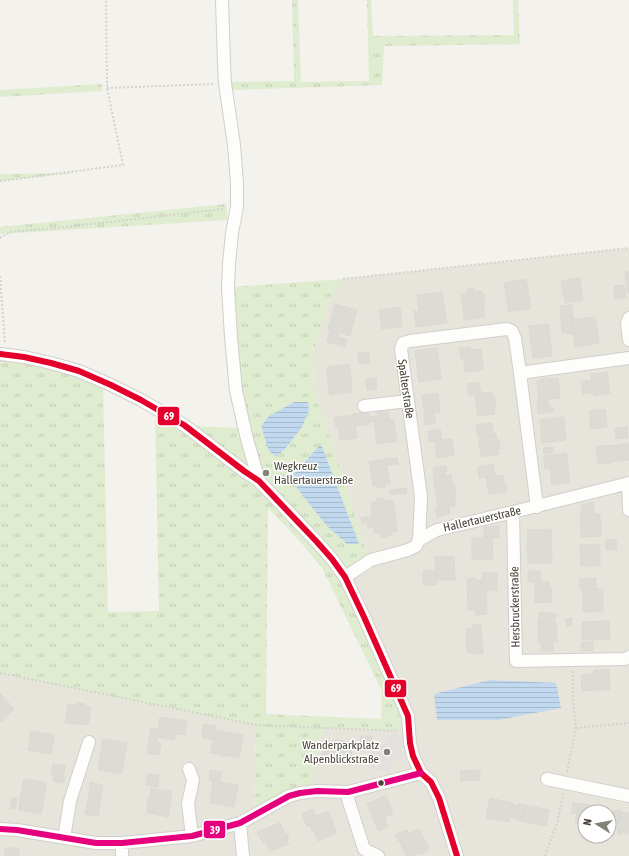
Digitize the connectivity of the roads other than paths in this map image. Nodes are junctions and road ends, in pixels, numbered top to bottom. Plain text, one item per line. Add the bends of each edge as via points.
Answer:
1 (222, 0) edge
2 (629, 318) edge
3 (629, 340) edge
4 (3, 355) edge
5 (629, 358) edge
6 (520, 373) junction
7 (408, 401) junction
8 (364, 406) dead end
9 (259, 481) junction
10 (629, 483) edge
11 (537, 507) junction
12 (629, 510) edge
13 (513, 512) junction
14 (419, 540) junction
15 (345, 577) junction
16 (629, 657) edge
17 (89, 742) dead end
18 (189, 769) dead end
19 (421, 773) junction
20 (547, 779) dead end
21 (348, 792) junction
22 (629, 796) edge
23 (240, 824) junction
24 (0, 829) edge
25 (192, 836) junction
26 (64, 838) junction
27 (122, 843) junction
28 (122, 856) edge
29 (243, 856) edge
30 (378, 856) edge
31 (457, 856) edge

1 - 9 street via 225,83 237,183 237,208 229,264 230,337 236,391
2 - 3 street
4 - 9 street via 44,361 79,371 111,385 184,425
5 - 6 street
6 - 7 street, Spalterstraße via 515,338 512,331 507,328 410,341 403,344 401,349
6 - 11 street, Spalterstraße
7 - 8 street
7 - 14 street, Spalterstraße via 421,497
9 - 15 street via 327,553
10 - 11 street, Hallertauerstraße
10 - 12 street
11 - 13 street, Hallertauerstraße
13 - 14 street, Hallertauerstraße via 437,530
13 - 16 street, Hersbruckerstraße via 516,661
14 - 15 street, Hallertauerstraße via 416,546 408,550 371,560
15 - 19 street via 408,716 410,743
17 - 26 street via 70,801
18 - 25 street via 192,780 188,804
19 - 21 street
19 - 31 street via 431,782 439,798
20 - 22 street
21 - 23 street via 317,791 289,796
21 - 30 street via 364,849
23 - 25 street
23 - 29 street
24 - 26 street
25 - 27 street
26 - 27 street via 96,843
27 - 28 street

